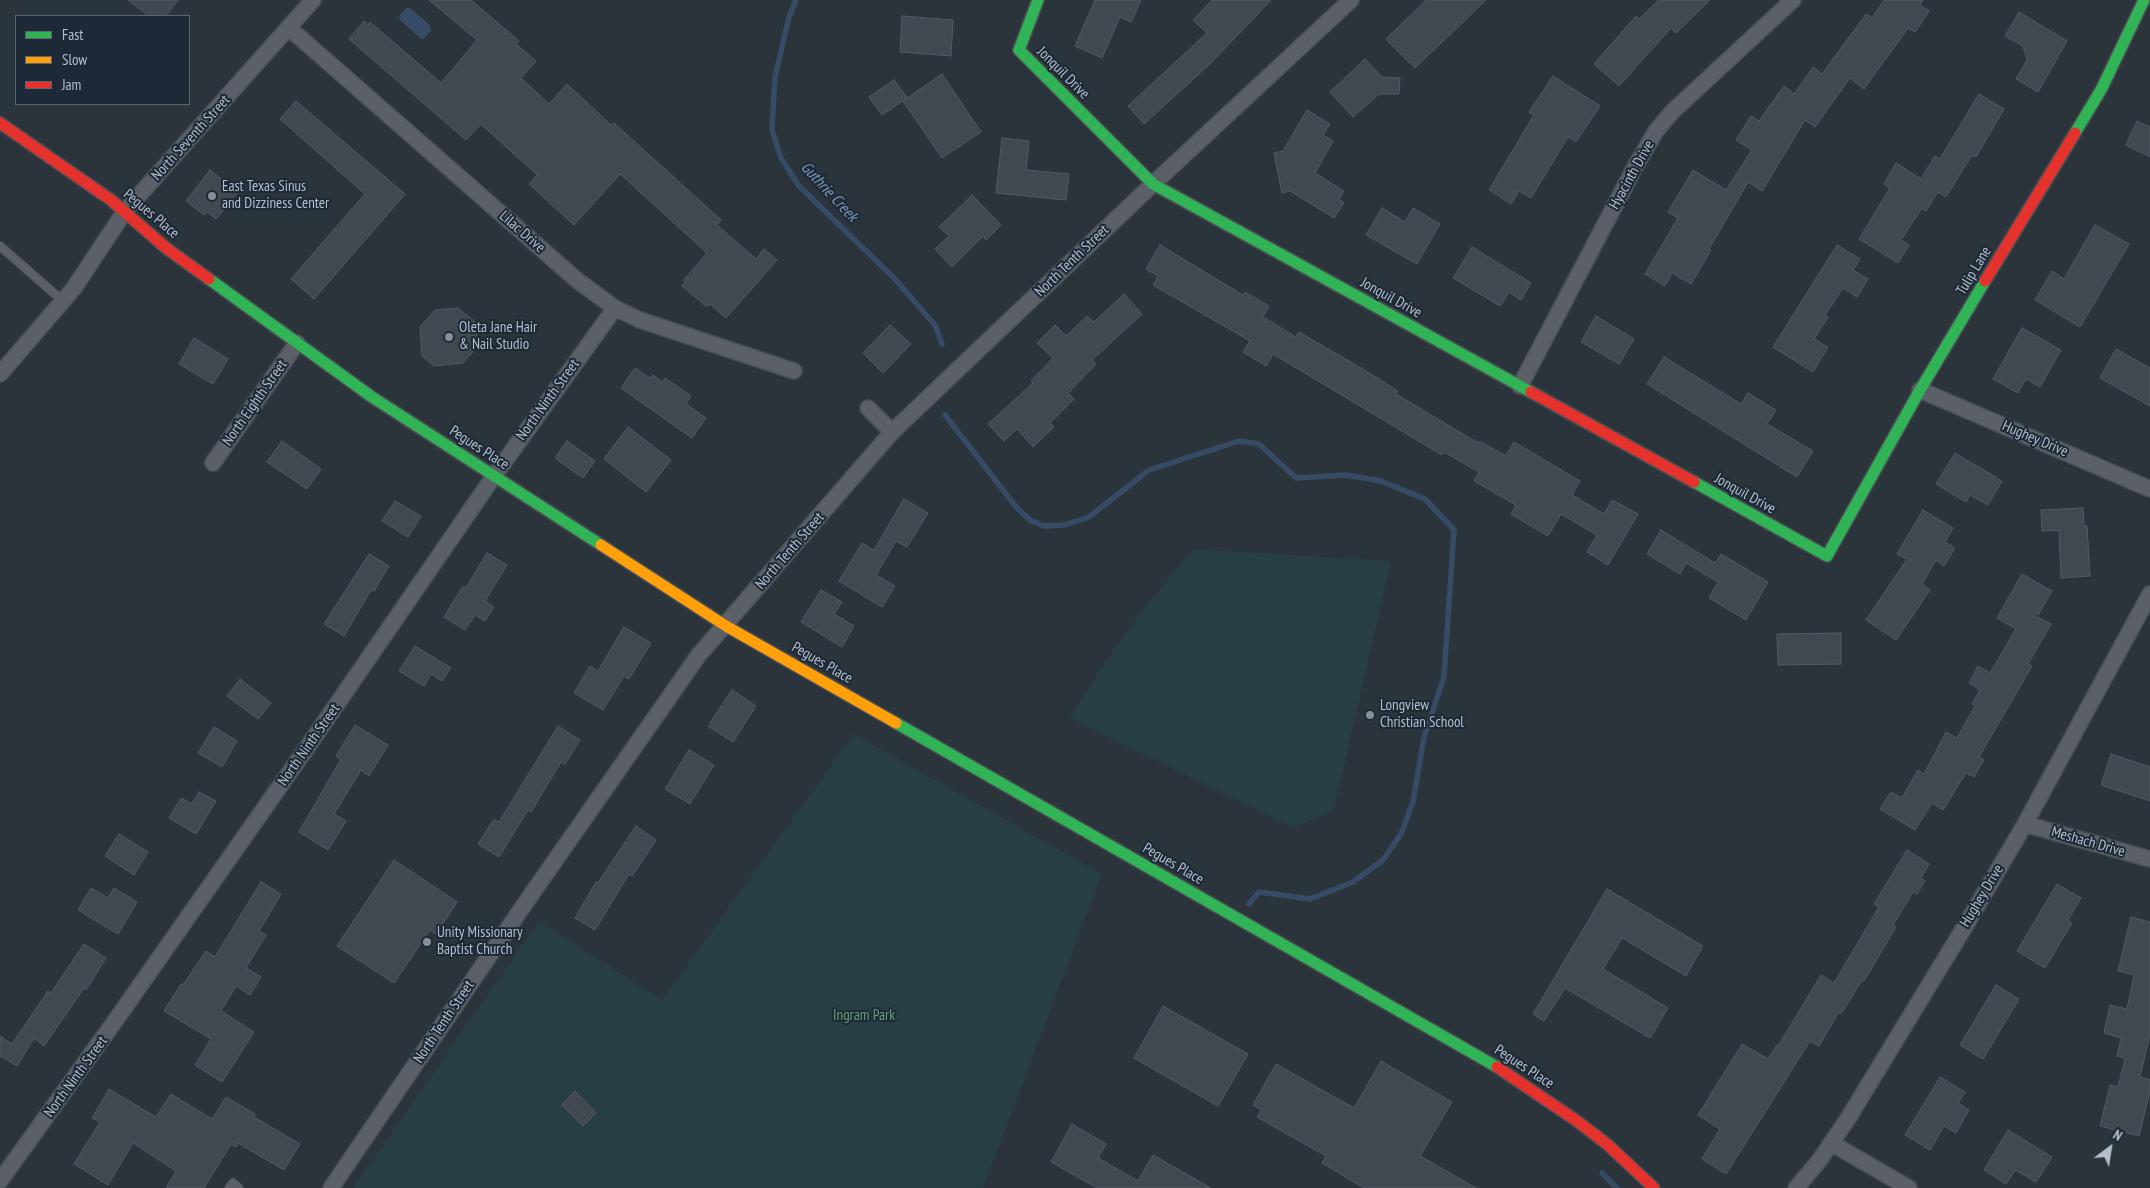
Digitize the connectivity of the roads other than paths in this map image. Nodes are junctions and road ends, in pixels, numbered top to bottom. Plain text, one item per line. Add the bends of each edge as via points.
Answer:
1 (313, 0) edge
2 (1038, 0) edge
3 (1351, 0) edge
4 (2144, 0) edge
5 (1785, 2) edge
6 (289, 28) junction
7 (0, 122) edge
8 (1153, 184) junction
9 (125, 212) junction
10 (0, 246) edge
11 (64, 302) junction
12 (615, 308) junction
13 (297, 343) junction
14 (794, 371) dead end
15 (0, 374) edge
16 (1520, 386) junction
17 (1920, 390) junction
18 (868, 408) dead end
19 (892, 432) junction
20 (212, 463) dead end
21 (494, 476) junction
22 (2150, 488) edge
23 (1827, 556) joint
24 (2150, 594) edge
25 (726, 626) junction
26 (2025, 824) junction
27 (2150, 859) edge
28 (1831, 1143) junction
29 (0, 1181) edge
30 (229, 1188) edge
31 (239, 1188) edge
32 (331, 1188) edge
33 (1654, 1188) edge
34 (1796, 1188) edge
35 (1909, 1188) edge

1 - 6 street, North Seventh Street
2 - 8 street, Jonquil Drive via 1019,50
3 - 8 street, North Tenth Street
4 - 17 street, Tulip Lane via 2102,88
5 - 16 street, Hyacinth Drive via 1656,131
6 - 9 street, North Seventh Street
6 - 12 street, Lilac Drive via 578,281
7 - 9 street, Pegues Place
8 - 16 street, Jonquil Drive
8 - 19 street, North Tenth Street
9 - 11 street, North Seventh Street
9 - 13 street, Pegues Place via 158,241
10 - 11 lane
11 - 15 street, North Seventh Street
12 - 14 street, Lilac Drive via 640,320
12 - 21 street, North Ninth Street
13 - 20 street, North Eighth Street
13 - 21 street, Pegues Place
16 - 23 street, Jonquil Drive
17 - 22 street, Hughey Drive
17 - 23 street, Tulip Lane
18 - 19 street
19 - 25 street, North Tenth Street
21 - 25 street, Pegues Place
21 - 29 street, North Ninth Street via 115,1022
24 - 26 street, Hughey Drive
25 - 32 street, North Tenth Street via 698,656
25 - 33 street, Pegues Place via 1493,1064 1577,1121
26 - 27 street, Meshach Drive
26 - 28 street, Hughey Drive
28 - 34 street, Hughey Drive
28 - 35 street
30 - 31 lane via 233,1183

